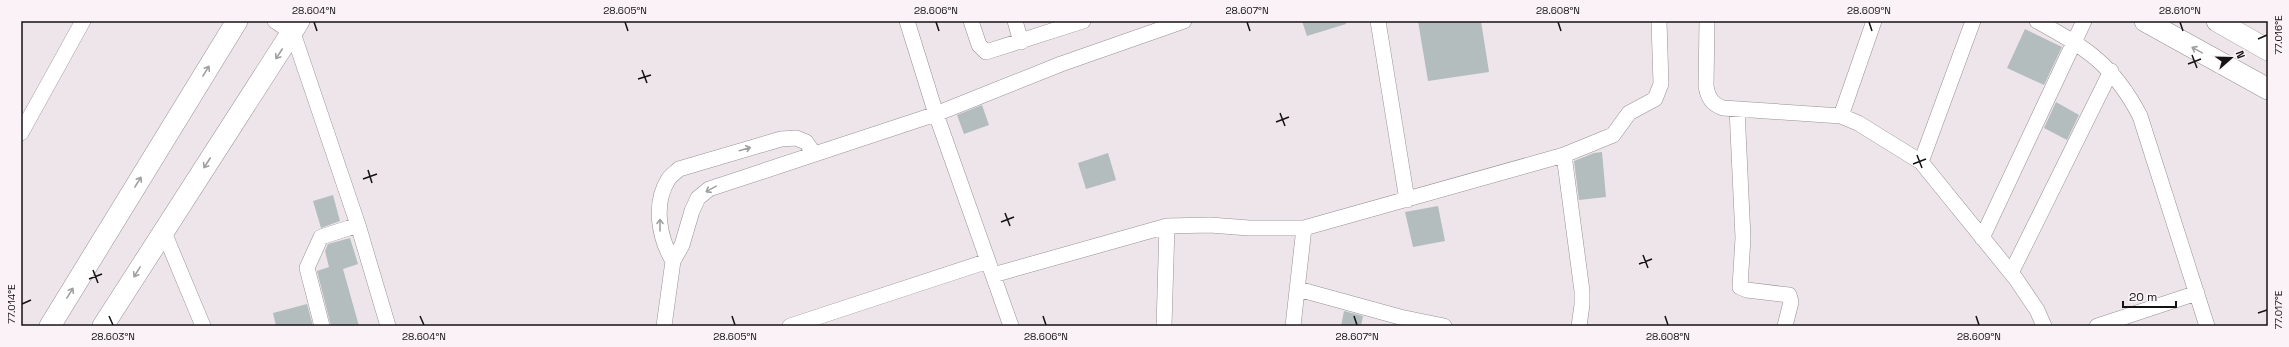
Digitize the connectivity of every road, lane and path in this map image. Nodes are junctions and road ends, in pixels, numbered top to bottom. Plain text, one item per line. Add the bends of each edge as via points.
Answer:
1 (83, 21) edge
2 (237, 21) edge
3 (275, 21) edge
4 (908, 21) edge
5 (971, 21) edge
6 (1015, 21) edge
7 (1083, 21) edge
8 (1184, 21) edge
9 (1378, 21) edge
10 (1659, 21) edge
11 (1706, 21) edge
12 (1874, 21) edge
13 (1973, 21) edge
14 (2037, 21) edge
15 (2084, 21) edge
16 (2145, 21) edge
17 (2217, 21) edge
18 (296, 27) edge
19 (1022, 42) junction
20 (2074, 42) junction
21 (2268, 50) edge
22 (2111, 71) junction
23 (2268, 89) edge
24 (1737, 109) junction
25 (936, 114) junction
26 (1841, 116) junction
27 (21, 133) edge
28 (814, 154) junction
29 (1564, 155) junction
30 (1921, 162) junction
31 (1407, 200) junction
32 (358, 225) junction
33 (1167, 226) junction
34 (1304, 228) junction
35 (163, 230) junction
36 (1982, 238) junction
37 (673, 260) junction
38 (991, 268) junction
39 (2011, 274) junction
40 (1298, 289) junction
41 (2197, 292) junction
42 (50, 326) edge
43 (103, 326) edge
44 (202, 326) edge
45 (322, 326) edge
46 (388, 326) edge
47 (664, 326) edge
48 (790, 326) edge
49 (1011, 326) edge
50 (1164, 326) edge
51 (1293, 326) edge
52 (1444, 326) edge
53 (1579, 326) edge
54 (1785, 326) edge
55 (2044, 326) edge
56 (2097, 326) edge
57 (2207, 326) edge

1 - 27 street
42 -> 2 street
3 - 18 street
4 - 25 street
5 - 19 street via 979,45 986,52
6 - 19 street
7 - 19 street
8 - 25 street via 1061,64
9 - 31 street
10 - 29 street via 1661,84 1655,99 1629,113 1613,135
11 - 24 street via 1708,96 1715,105
12 - 26 street
13 - 30 street
14 - 20 street
15 - 20 street
23 -> 16 street
17 - 21 street
18 - 32 street
18 -> 35 street
20 - 22 street
20 - 36 street
22 - 39 street
22 - 41 street via 2128,93 2140,116
24 - 26 street
24 - 54 street via 1743,238 1740,287 1789,295 1791,302
25 - 28 street
25 - 38 street
26 - 30 street via 1858,123
28 -> 37 street via 709,189 698,198 682,245
37 -> 28 street via 659,231 660,215 662,195 668,179 679,169 781,139 796,138 806,142
29 - 31 street
29 - 53 street via 1582,291
30 - 36 street
31 - 34 street
32 - 45 street via 321,237 308,264 307,275
32 - 46 street
33 - 34 street
33 - 38 street
33 - 50 street
34 - 40 street
35 -> 43 street
35 - 44 street
36 - 39 street
37 - 47 street
38 - 48 street
38 - 49 street
39 - 55 street via 2037,310
40 - 51 street
40 - 52 street via 1400,317
41 - 56 street
41 - 57 street

